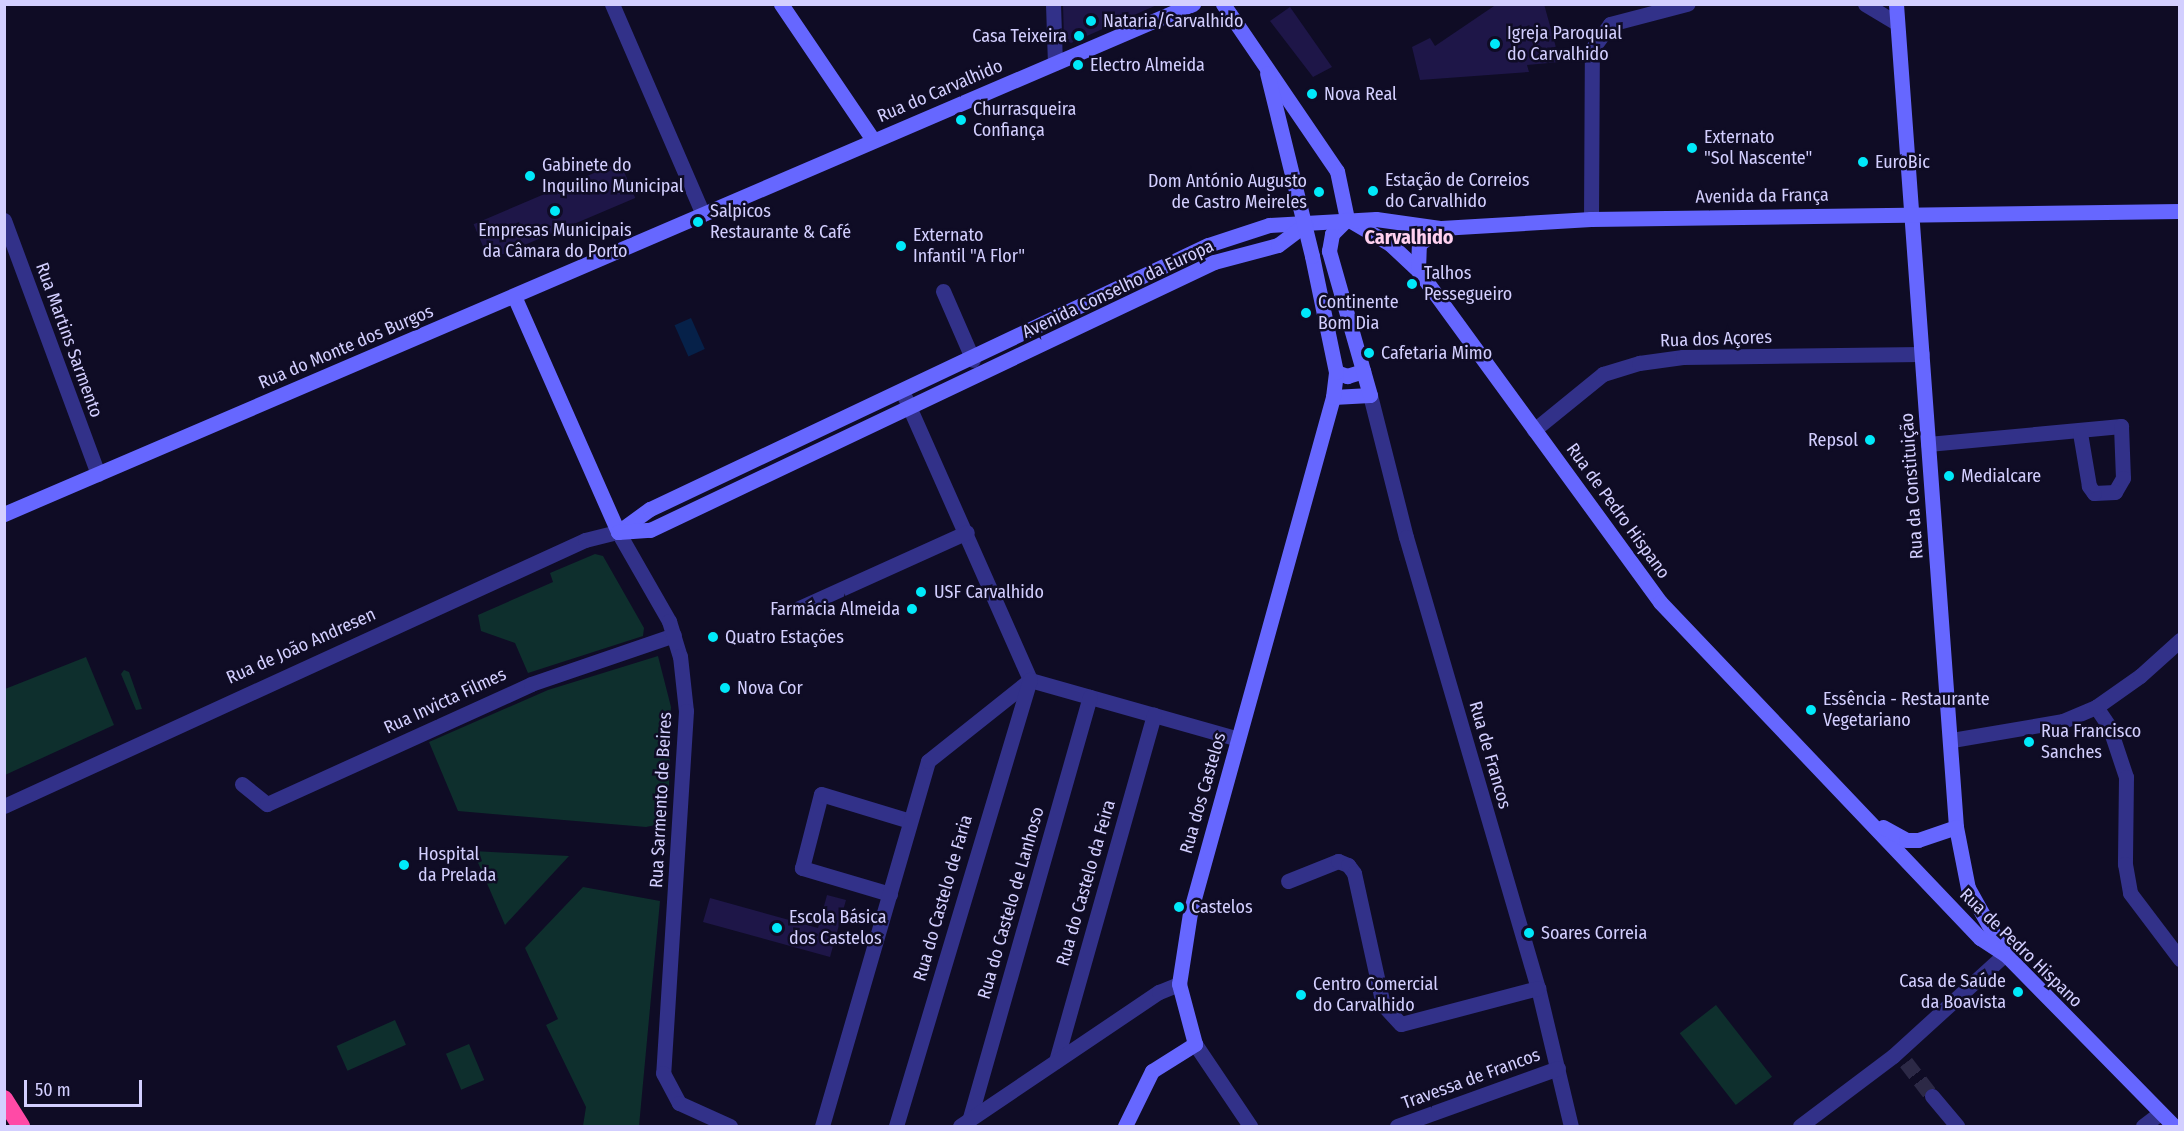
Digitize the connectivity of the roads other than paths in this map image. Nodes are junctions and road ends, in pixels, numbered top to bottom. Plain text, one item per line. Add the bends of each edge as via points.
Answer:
1 (612, 4) edge
2 (781, 4) edge
3 (1053, 4) edge
4 (1193, 4) edge
5 (1223, 4) edge
6 (1687, 4) edge
7 (1865, 4) edge
8 (1896, 4) edge
9 (1897, 23) junction
10 (1055, 63) junction
11 (1267, 73) junction
12 (873, 140) junction
13 (2180, 211) edge
14 (1908, 213) junction
15 (703, 214) junction
16 (1347, 219) junction
17 (1591, 219) junction
18 (4, 220) edge
19 (1305, 225) junction
20 (1441, 228) junction
21 (1418, 270) junction
22 (943, 291) dead end
23 (514, 296) junction
24 (1922, 354) junction
25 (973, 360) junction
26 (1363, 371) junction
27 (1336, 372) junction
28 (903, 393) junction
29 (1370, 395) junction
30 (1333, 397) junction
31 (910, 409) junction
32 (1534, 430) junction
33 (2080, 433) junction
34 (1928, 444) junction
35 (98, 474) junction
36 (4, 514) edge
37 (618, 532) junction
38 (967, 532) junction
39 (799, 608) dead end
40 (674, 634) junction
41 (2180, 640) edge
42 (1030, 680) junction
43 (1090, 697) junction
44 (2096, 706) junction
45 (1154, 715) junction
46 (1238, 740) junction
47 (1952, 740) junction
48 (242, 784) dead end
49 (4, 806) edge
50 (1871, 819) junction
51 (910, 821) junction
52 (1956, 827) junction
53 (1288, 881) dead end
54 (890, 894) junction
55 (2005, 954) junction
56 (2180, 960) edge
57 (1179, 984) junction
58 (1538, 988) junction
59 (1195, 1044) junction
60 (1056, 1061) junction
61 (1558, 1068) junction
62 (1932, 1096) tunnel mouth
63 (4, 1099) edge
64 (2160, 1113) junction
65 (1128, 1121) edge
66 (964, 1124) edge
67 (21, 1126) edge
68 (730, 1126) edge
69 (822, 1126) edge
70 (896, 1126) edge
71 (1116, 1126) edge
72 (1250, 1126) edge
73 (1397, 1126) edge
74 (1571, 1126) edge
75 (1800, 1126) edge
76 (1957, 1126) edge
77 (2143, 1126) edge
78 (2174, 1126) edge

1 - 15 street
2 - 12 main road
3 - 10 street
4 - 10 main road, Rua do Carvalhido
5 - 11 main road
6 - 17 street via 1610,24 1592,49
7 - 9 street
8 - 9 main road, Rua da Constituição
9 - 14 main road, Rua da Constituição
10 - 12 main road, Rua do Carvalhido
11 - 16 main road via 1302,116 1337,171
11 - 19 main road, Rua dos Castelos
12 - 15 main road, Rua do Carvalhido
13 - 14 main road, Avenida da França
14 - 17 main road, Avenida da França
14 - 24 main road, Rua da Constituição
15 - 23 main road, Rua do Monte dos Burgos
16 - 19 main road, Avenida da França
16 - 20 main road, Avenida da França
16 - 21 main road, Rua de Pedro Hispano via 1390,244
16 - 26 main road via 1332,234 1329,251
17 - 20 main road, Avenida da França
18 - 35 street, Rua Martins Sarmento
19 - 25 main road, Avenida Conselho da Europa via 1269,225 1208,245
19 - 27 main road, Rua dos Castelos
19 - 31 main road, Avenida Conselho da Europa via 1278,245 1214,262
20 - 21 main road via 1423,238
21 - 32 main road, Rua de Pedro Hispano
22 - 25 street
23 - 35 main road, Rua do Monte dos Burgos
23 - 37 main road, Rua Sarmento de Beires
24 - 32 street, Rua dos Açores via 1683,357 1639,363 1603,374
24 - 34 main road, Rua da Constituição
25 - 28 main road, Avenida Conselho da Europa
26 - 27 main road via 1347,376
26 - 29 main road
27 - 30 main road, Rua dos Castelos
28 - 31 street
28 - 37 main road, Avenida Conselho da Europa via 650,509
29 - 30 main road
29 - 58 street, Rua de Francos via 1406,537
30 - 46 main road, Rua dos Castelos
31 - 37 main road, Avenida Conselho da Europa via 650,530
31 - 38 street
32 - 50 main road, Rua de Pedro Hispano via 1660,602
33 - 33 street via 2089,486 2094,493 2115,492 2123,478 2121,426
33 - 34 street
34 - 47 main road, Rua da Constituição
35 - 36 main road, Rua do Monte dos Burgos
37 - 40 street, Rua Sarmento de Beires
37 - 49 street, Rua de João Andresen via 574,545 208,709 188,724
38 - 39 street
38 - 42 street
40 - 48 street, Rua Invicta Filmes via 531,684 267,804
40 - 68 street, Rua Sarmento de Beires via 687,742 663,1073 679,1103
41 - 44 street via 2140,676
42 - 43 street
42 - 51 street via 928,761
42 - 70 street, Rua do Castelo de Faria
43 - 45 street
43 - 66 street, Rua do Castelo de Lanhoso
44 - 47 street via 2062,721
44 - 56 street via 2116,744 2126,777 2125,864 2130,892
45 - 46 street
45 - 60 street, Rua do Castelo da Feira
46 - 57 main road, Rua dos Castelos via 1190,913
47 - 52 main road, Rua da Constituição
50 - 52 main road, Rua de Pedro Hispano via 1906,840 1929,838
50 - 55 main road, Rua de Pedro Hispano via 1980,938
51 - 54 street
51 - 54 street via 821,794 802,868
52 - 55 main road, Rua da Constituição via 1968,888
53 - 58 street via 1338,861 1348,865 1354,873 1383,1005 1401,1024
54 - 69 street
55 - 64 main road, Rua de Pedro Hispano
55 - 75 street via 1899,1059
57 - 59 main road
57 - 60 street
58 - 61 street, Rua de Francos
59 - 65 main road via 1152,1071
59 - 72 street
60 - 66 street
61 - 73 street, Travessa de Francos
61 - 74 street, Rua de Francos
62 - 76 street
63 - 67 highway
64 - 77 street
64 - 78 main road, Rua de Pedro Hispano
65 - 71 street

